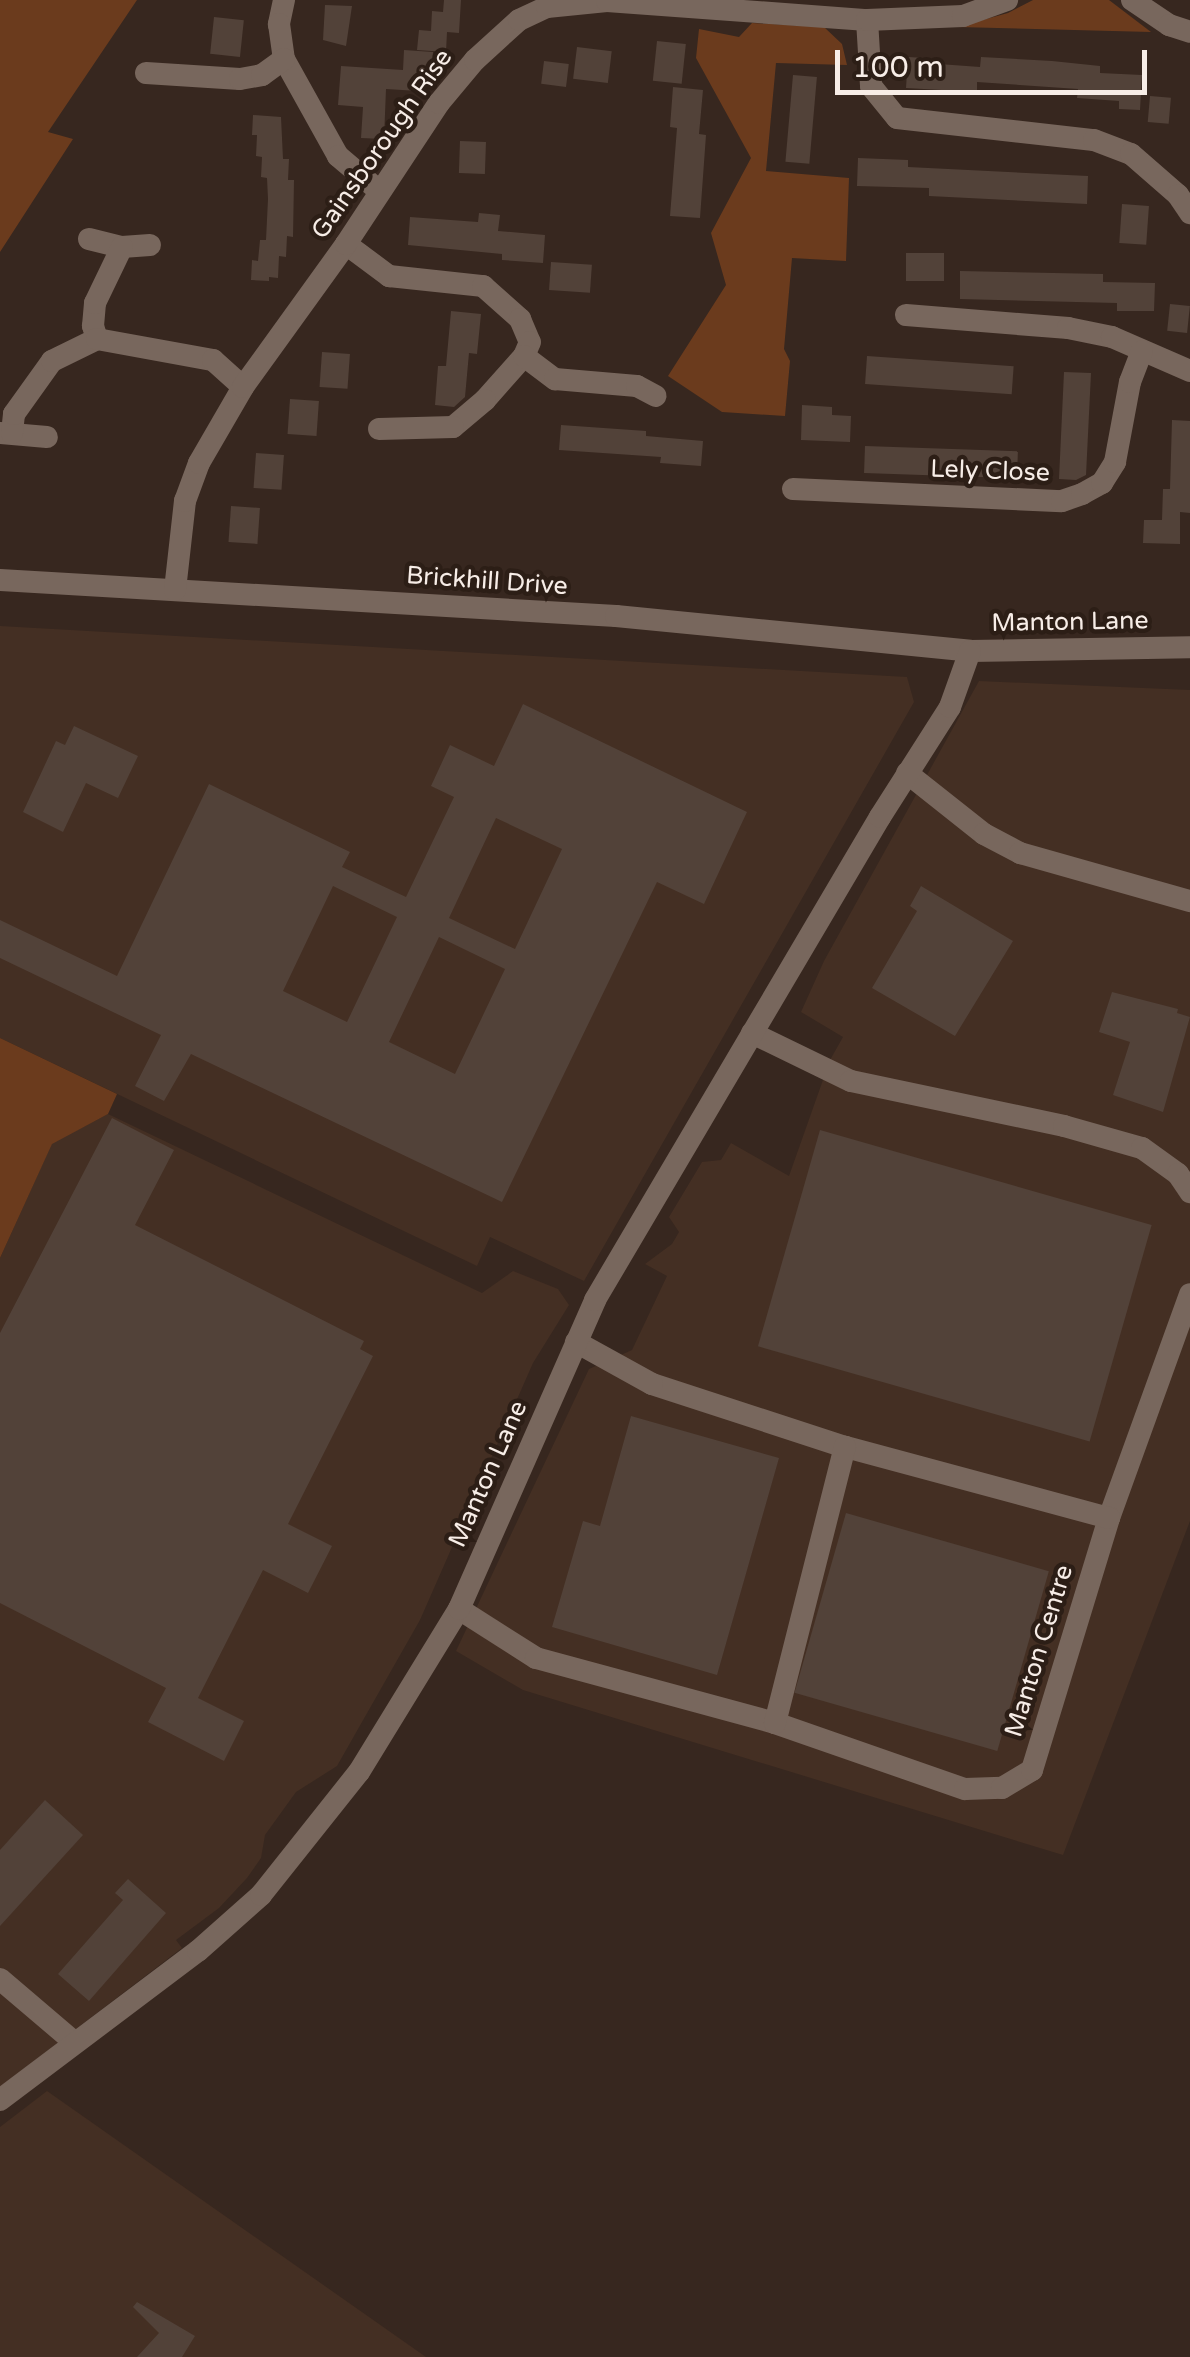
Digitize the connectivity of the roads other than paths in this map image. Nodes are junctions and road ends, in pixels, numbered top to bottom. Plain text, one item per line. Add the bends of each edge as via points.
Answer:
1 (284, 0) edge
2 (1007, 0) edge
3 (1132, 0) edge
4 (764, 5) edge
5 (868, 20) junction
6 (1190, 32) edge
7 (284, 59) junction
8 (161, 69) dead end
9 (378, 190) junction
10 (1190, 213) edge
11 (89, 239) dead end
12 (346, 244) junction
13 (150, 246) dead end
14 (122, 247) junction
15 (906, 315) dead end
16 (97, 339) junction
17 (1142, 351) junction
18 (524, 356) junction
19 (1190, 371) edge
20 (244, 387) junction
21 (656, 396) dead end
22 (378, 429) dead end
23 (6, 433) edge
24 (47, 437) dead end
25 (793, 489) dead end
26 (0, 580) edge
27 (175, 590) junction
28 (1190, 648) edge
29 (970, 651) junction
30 (907, 773) junction
31 (1190, 900) edge
32 (752, 1033) junction
33 (1190, 1192) edge
34 (1190, 1294) edge
35 (576, 1342) junction
36 (846, 1447) junction
37 (1109, 1518) junction
38 (458, 1609) junction
39 (775, 1723) junction
40 (0, 1979) edge
41 (74, 2042) junction
42 (0, 2100) edge

1 - 7 street
2 - 5 street, Gainsborough Rise via 963,16
3 - 6 street
4 - 5 street, Gainsborough Rise
4 - 9 street, Gainsborough Rise via 624,1 547,7 520,20 474,60
5 - 10 street via 871,86 896,118 1094,140 1130,154
7 - 8 street via 262,75 240,79
7 - 9 street via 338,156
9 - 12 street, Gainsborough Rise
11 - 14 street
12 - 18 street via 390,276 448,280 492,292 520,319 530,342
12 - 20 street, Gainsborough Rise
13 - 14 street
14 - 16 street via 95,302
15 - 17 street via 1068,328
16 - 20 street via 213,360
16 - 23 street via 52,361
17 - 19 street
17 - 25 street, Lely Close via 1115,462 1102,483 1082,494 1062,501
18 - 21 street via 556,379 637,386
18 - 22 street via 454,427
20 - 27 street, Gainsborough Rise via 199,462 185,501
23 - 24 street
26 - 27 street, Brickhill Drive
27 - 29 street, Brickhill Drive via 616,616
28 - 29 street, Manton Lane
29 - 30 street, Manton Lane via 950,707
30 - 31 street via 984,834 1020,853
30 - 32 street, Manton Lane
32 - 33 street via 851,1081 1142,1148 1178,1174
32 - 35 street, Manton Lane
34 - 37 street, Manton Centre
35 - 36 street via 652,1384
35 - 38 street, Manton Lane
36 - 37 street
36 - 39 street
37 - 39 street, Manton Centre via 1032,1770 1002,1788 965,1788
38 - 39 street, Manton Centre via 536,1658
38 - 41 street, Manton Lane via 358,1772 262,1894
40 - 41 street
41 - 42 street, Manton Lane

